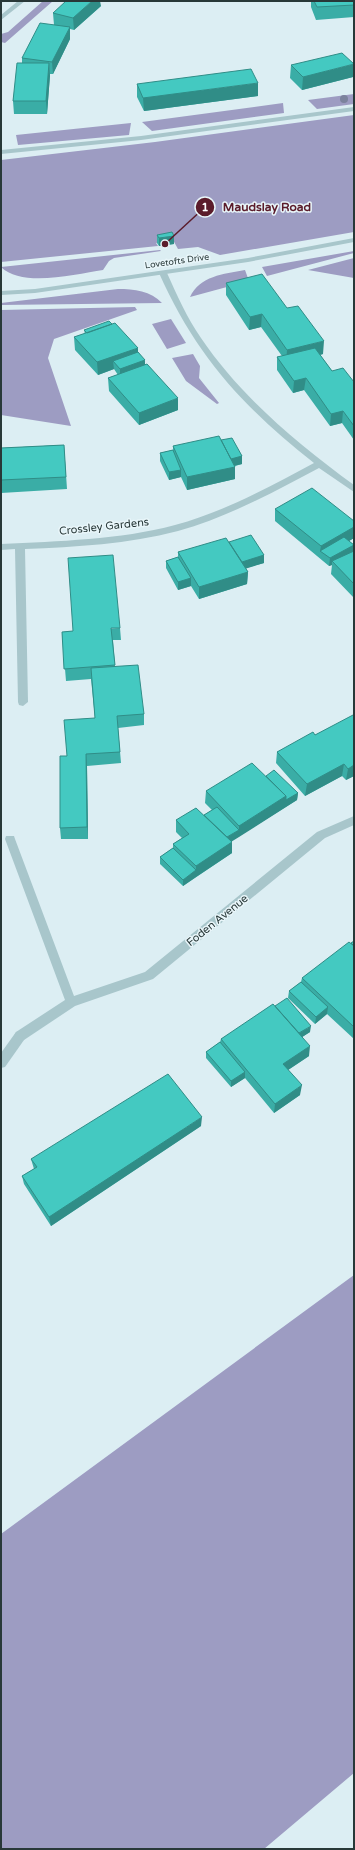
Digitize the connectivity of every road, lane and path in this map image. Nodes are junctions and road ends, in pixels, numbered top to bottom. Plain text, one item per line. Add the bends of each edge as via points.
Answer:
1 (22, 1) edge
2 (1, 18) edge
3 (354, 109) edge
4 (1, 152) edge
5 (354, 240) edge
6 (163, 273) junction
7 (1, 293) edge
8 (319, 464) junction
9 (354, 489) edge
10 (20, 546) junction
11 (1, 547) edge
12 (23, 702) dead end
13 (354, 820) edge
14 (10, 840) dead end
15 (71, 1002) junction
16 (1, 1063) edge

1 - 2 street
3 - 4 street via 141,138
5 - 6 street, Lovetofts Drive
6 - 7 street, Lovetofts Drive via 35,291
6 - 8 street via 180,314 214,364 251,405
8 - 9 street
8 - 10 street, Crossley Gardens via 242,504 174,529 104,541
10 - 11 street, Crossley Gardens
10 - 12 street
13 - 15 street, Foden Avenue via 321,835 148,976
14 - 15 street
15 - 16 street, Foden Avenue via 20,1036

